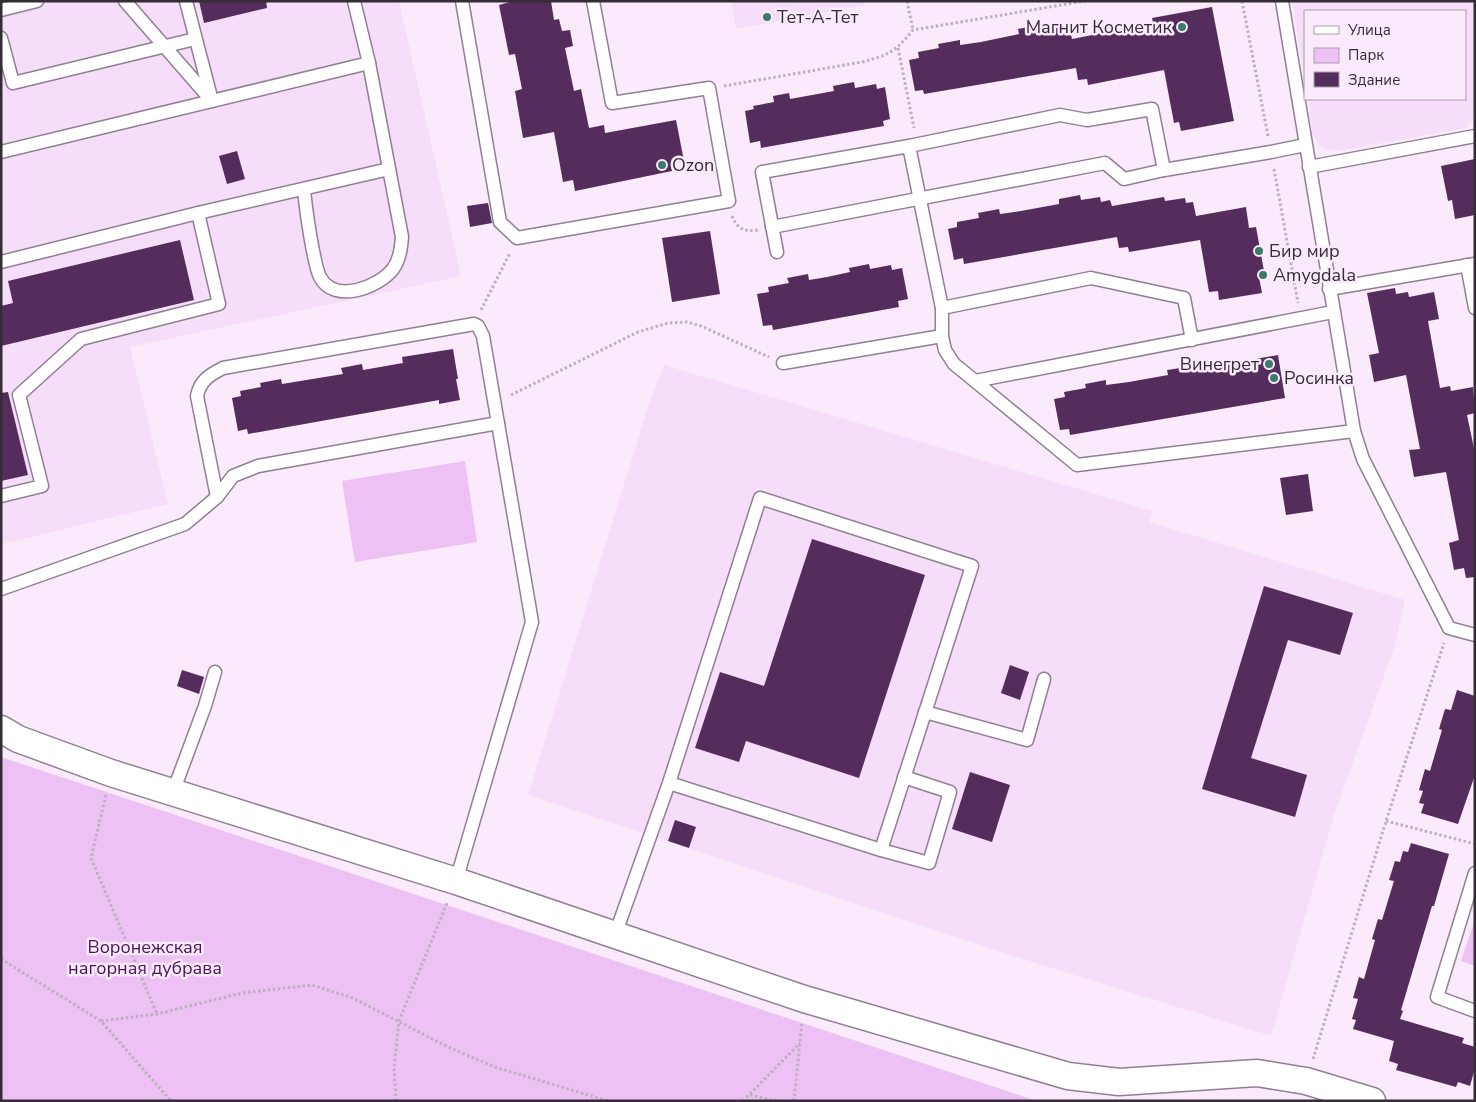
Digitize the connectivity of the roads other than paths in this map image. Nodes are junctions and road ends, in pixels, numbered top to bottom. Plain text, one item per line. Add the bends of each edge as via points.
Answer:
1 (37, 1) edge
2 (125, 1) edge
3 (186, 1) edge
4 (354, 1) edge
5 (462, 1) edge
6 (592, 1) edge
7 (1282, 1) edge
8 (1, 10) edge
9 (1, 38) edge
10 (195, 39) junction
11 (163, 46) junction
12 (369, 63) junction
13 (212, 101) junction
14 (1475, 136) edge
15 (913, 145) junction
16 (1305, 145) junction
17 (1, 152) edge
18 (1309, 166) junction
19 (389, 169) junction
20 (1164, 170) junction
21 (304, 190) junction
22 (918, 198) junction
23 (198, 212) junction
24 (772, 227) junction
25 (777, 252) dead end
26 (1, 262) edge
27 (1471, 264) edge
28 (1329, 289) junction
29 (942, 308) junction
30 (1475, 308) edge
31 (1333, 312) junction
32 (942, 336) junction
33 (1192, 340) junction
34 (783, 363) road end
35 (975, 382) junction
36 (498, 423) junction
37 (1354, 431) junction
38 (1, 496) edge
39 (217, 497) junction
40 (1, 588) edge
41 (1475, 635) edge
42 (215, 672) dead end
43 (1044, 679) dead end
44 (926, 712) junction
45 (1, 729) edge
46 (904, 777) junction
47 (669, 783) junction
48 (173, 792) junction
49 (881, 850) junction
50 (1475, 873) edge
51 (456, 881) junction
52 (615, 935) junction
53 (1475, 1011) edge
54 (1372, 1101) edge

1 - 8 lane
2 - 11 lane
3 - 10 lane
4 - 12 lane
5 - 6 lane via 500,222 517,238 729,201 710,88 612,103
7 - 16 lane
9 - 11 lane via 13,83
10 - 11 lane
10 - 13 lane
11 - 13 lane
12 - 13 lane
12 - 19 lane
13 - 17 lane
14 - 18 lane
15 - 20 lane via 1060,115 1087,120 1152,109
15 - 22 lane
15 - 24 lane via 762,172
16 - 18 lane
16 - 20 lane
18 - 28 lane
19 - 21 lane
19 - 21 lane via 402,236 401,253 394,268 382,281 367,288 337,290 320,277
20 - 22 lane via 1124,179 1105,163
21 - 23 lane
22 - 24 lane
22 - 29 lane
23 - 26 lane
23 - 38 lane via 219,304 81,339 19,395 42,486
24 - 25 lane
27 - 28 lane
27 - 30 lane
28 - 31 lane
29 - 32 lane
29 - 33 lane via 1092,278 1184,298
31 - 33 lane
31 - 37 lane
32 - 34 lane
32 - 35 lane via 945,350 954,364
33 - 35 lane
35 - 37 lane via 1077,464
36 - 39 lane via 258,466 233,476
36 - 39 lane via 483,336 474,324 223,368 209,375 199,386 197,396
36 - 51 lane via 532,622
37 - 41 lane via 1363,459 1449,628
39 - 40 lane via 185,524
42 - 48 lane
43 - 44 lane via 1027,740
44 - 46 lane
44 - 47 lane via 972,566 760,498
45 - 48 street via 18,739
46 - 49 lane
46 - 49 lane via 950,792 929,863
47 - 49 lane
47 - 52 lane
48 - 51 street
50 - 53 lane via 1437,997
51 - 52 street
52 - 54 street via 804,999 1068,1076 1119,1082 1257,1073 1306,1081

